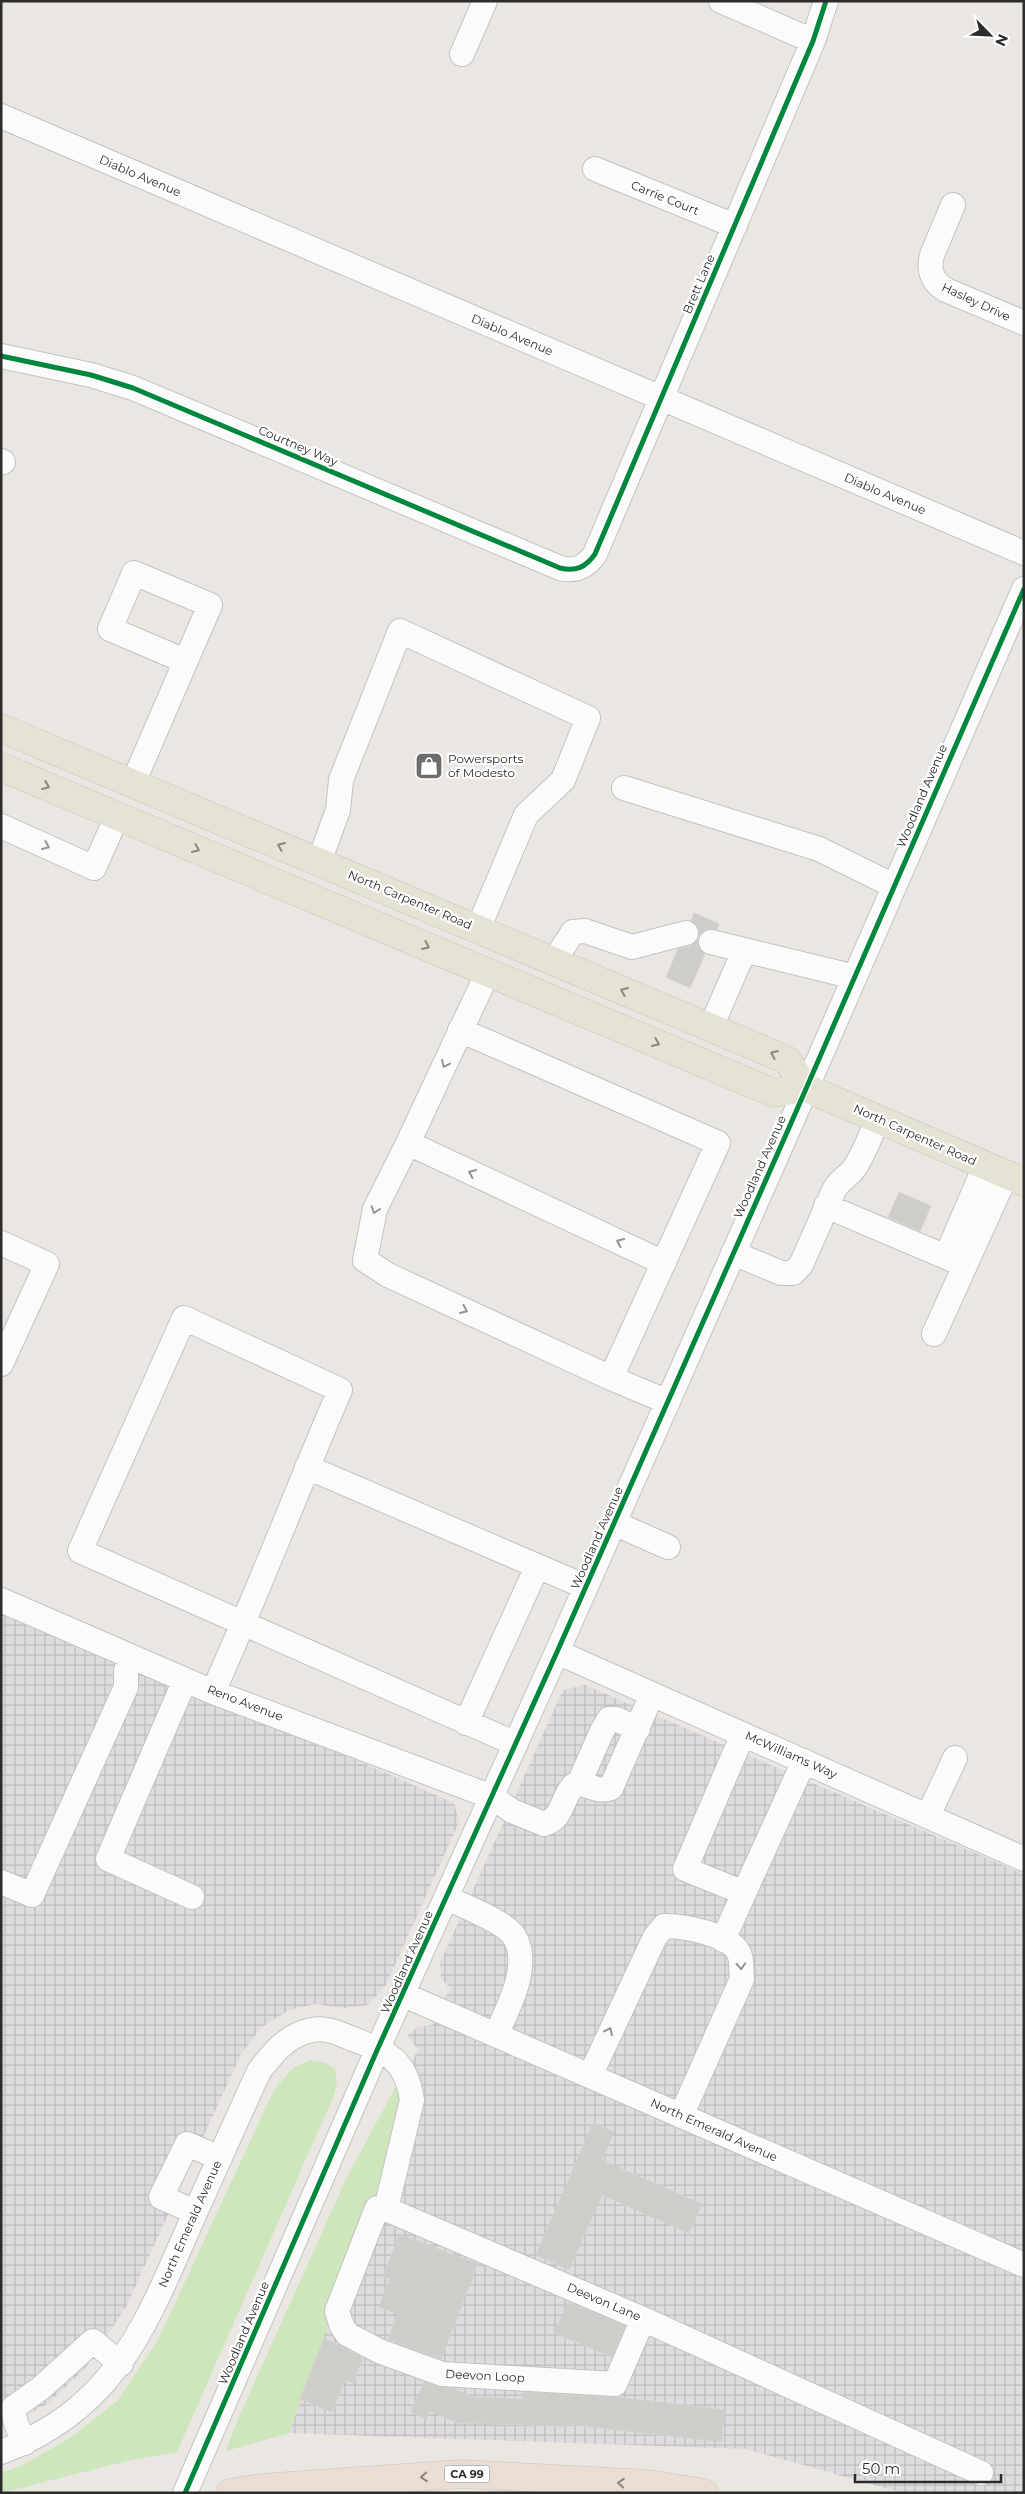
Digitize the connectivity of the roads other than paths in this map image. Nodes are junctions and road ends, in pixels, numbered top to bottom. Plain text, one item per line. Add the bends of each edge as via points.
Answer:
1 (484, 1) edge
2 (721, 1) edge
3 (826, 1) edge
4 (813, 41) junction
5 (462, 54) dead end
6 (1, 116) edge
7 (595, 169) dead end
8 (953, 205) dead end
9 (734, 226) junction
10 (1024, 324) edge
11 (1, 356) edge
12 (661, 399) junction
13 (1024, 553) edge
14 (580, 568) joint
15 (1024, 589) edge
16 (185, 661) dead end
17 (1, 728) edge
18 (1, 744) edge
19 (1, 767) edge
20 (133, 783) junction
21 (624, 788) dead end
22 (179, 803) junction
23 (117, 816) junction
24 (1, 826) edge
25 (319, 862) junction
26 (278, 884) junction
27 (894, 886) junction
28 (467, 924) junction
29 (686, 933) dead end
30 (711, 942) dead end
31 (744, 951) junction
32 (554, 961) junction
33 (488, 972) junction
34 (854, 977) junction
35 (711, 1027) junction
36 (460, 1030) junction
37 (806, 1088) junction
38 (878, 1119) junction
39 (408, 1143) junction
40 (1005, 1174) edge
41 (826, 1206) junction
42 (1, 1243) edge
43 (733, 1253) junction
44 (955, 1261) junction
45 (664, 1263) junction
46 (934, 1334) dead end
47 (1, 1364) edge
48 (611, 1378) junction
49 (668, 1402) junction
50 (307, 1467) junction
51 (614, 1523) junction
52 (668, 1547) dead end
53 (536, 1567) junction
54 (586, 1587) junction
55 (1, 1600) edge
56 (243, 1622) junction
57 (558, 1652) junction
58 (132, 1657) junction
59 (185, 1680) junction
60 (213, 1692) junction
61 (652, 1694) junction
62 (466, 1722) junction
63 (638, 1728) junction
64 (743, 1734) junction
65 (516, 1744) junction
66 (955, 1758) dead end
67 (804, 1762) junction
68 (580, 1783) junction
69 (492, 1797) junction
70 (928, 1816) junction
71 (1024, 1859) edge
72 (1, 1882) edge
73 (744, 1894) junction
74 (192, 1897) dead end
75 (446, 1898) junction
76 (723, 1940) junction
77 (404, 1995) junction
78 (496, 2035) junction
79 (378, 2048) junction
80 (590, 2076) junction
81 (681, 2116) junction
82 (220, 2158) junction
83 (386, 2209) junction
84 (195, 2212) junction
85 (1024, 2265) edge
86 (643, 2319) junction
87 (121, 2364) junction
88 (25, 2443) junction
89 (1, 2452) edge
90 (982, 2474) dead end
91 (184, 2493) edge
92 (230, 2493) edge
93 (704, 2493) edge

1 - 5 street
2 - 4 street
3 - 4 street, Brett Lane
4 - 9 street, Brett Lane
6 - 12 street, Diablo Avenue
7 - 9 street, Carrie Court
8 - 10 street, Hasley Drive via 932,255 932,276 946,290
9 - 12 street, Brett Lane
11 - 14 street, Courtney Way via 91,375 134,388 560,568
12 - 13 street, Diablo Avenue
12 - 14 street, Brett Lane via 595,554
15 - 27 street, Woodland Avenue
16 - 20 street
17 - 20 main road, North Carpenter Road
18 - 22 main road via 126,798
19 -> 23 main road
20 - 22 main road, North Carpenter Road
21 - 27 street via 819,849
25 -> 22 main road, North Carpenter Road
24 -> 23 street via 94,868
23 -> 26 main road
25 - 28 main road, North Carpenter Road
25 - 28 street via 338,810 341,780 400,631 588,718 563,780 526,815
26 - 28 main road via 285,875 299,874 400,918
26 -> 33 main road
27 - 34 street, Woodland Avenue
28 - 32 main road, North Carpenter Road
29 - 32 street via 632,948 585,931 573,932
30 - 31 street
31 - 34 street
31 - 35 street
35 -> 32 main road, North Carpenter Road
33 - 36 street
33 -> 37 main road via 774,1093
34 - 37 street, Woodland Avenue
37 -> 35 main road, North Carpenter Road via 787,1060
36 -> 39 street
36 - 45 street via 718,1143
37 - 38 main road, North Carpenter Road
37 - 43 street, Woodland Avenue
38 - 40 main road, North Carpenter Road
38 - 41 street via 859,1161 852,1172 841,1179
45 -> 39 street
39 -> 48 street via 375,1209 365,1260 388,1274
40 - 44 street
41 - 43 street via 801,1265 793,1273 781,1273
41 - 44 street
42 - 47 street via 46,1264
43 - 49 street, Woodland Avenue
44 - 46 street
45 - 48 street
48 - 49 street
49 - 51 street, Woodland Avenue
50 - 53 street
50 - 56 street
50 - 56 street via 340,1390 184,1318 80,1551
51 - 52 street
51 - 54 street, Woodland Avenue
53 - 54 street
53 - 62 street
54 - 57 street, Woodland Avenue
55 - 58 street, Reno Avenue
56 - 60 street
56 - 62 street
57 - 61 street, McWilliams Way
57 - 65 street, Woodland Avenue
58 - 59 street, Reno Avenue
58 - 72 street via 126,1671 126,1687 32,1895
59 - 60 street, Reno Avenue
59 - 74 street via 108,1859
60 - 69 street, Reno Avenue
61 - 63 street
61 - 64 street, McWilliams Way
62 - 65 street
63 - 68 street via 611,1788 595,1790
63 - 68 street via 609,1719
64 - 67 street, McWilliams Way
64 - 73 street via 685,1869
65 - 69 street, Woodland Avenue
66 - 70 street
67 - 70 street, McWilliams Way
67 - 73 street
68 - 69 street, Reno Avenue via 570,1789 559,1815 544,1824
69 - 75 street, Woodland Avenue
70 - 71 street, McWilliams Way
73 - 76 street
75 - 77 street, Woodland Avenue
75 - 78 street via 503,1926 513,1935 519,1951 519,1972 513,1996
80 -> 76 street via 655,1937 664,1926 680,1926
76 -> 81 street via 734,1945 740,1955 742,1979
77 - 78 street, North Emerald Avenue
77 - 79 street, Woodland Avenue
78 - 80 street, North Emerald Avenue
79 - 82 street, North Emerald Avenue via 332,2030 314,2030 283,2042 259,2071
79 - 83 street via 401,2066 410,2083 412,2100
79 - 91 street, Woodland Avenue
80 - 81 street, North Emerald Avenue
81 - 85 street, North Emerald Avenue
82 - 84 street, North Emerald Avenue
82 - 84 street via 187,2144 162,2197
83 - 86 street, Deevon Lane
83 - 86 street, Deevon Loop via 377,2208 337,2311 347,2334 378,2352 442,2374 615,2384
84 - 87 street, North Emerald Avenue via 153,2307
86 - 90 street, Deevon Lane
87 - 88 street, North Emerald Avenue via 67,2416
87 - 88 street via 93,2341 41,2388 13,2408
88 - 89 street, North Emerald Avenue
93 -> 92 highway, CA 99 via 649,2484 461,2474 260,2488

